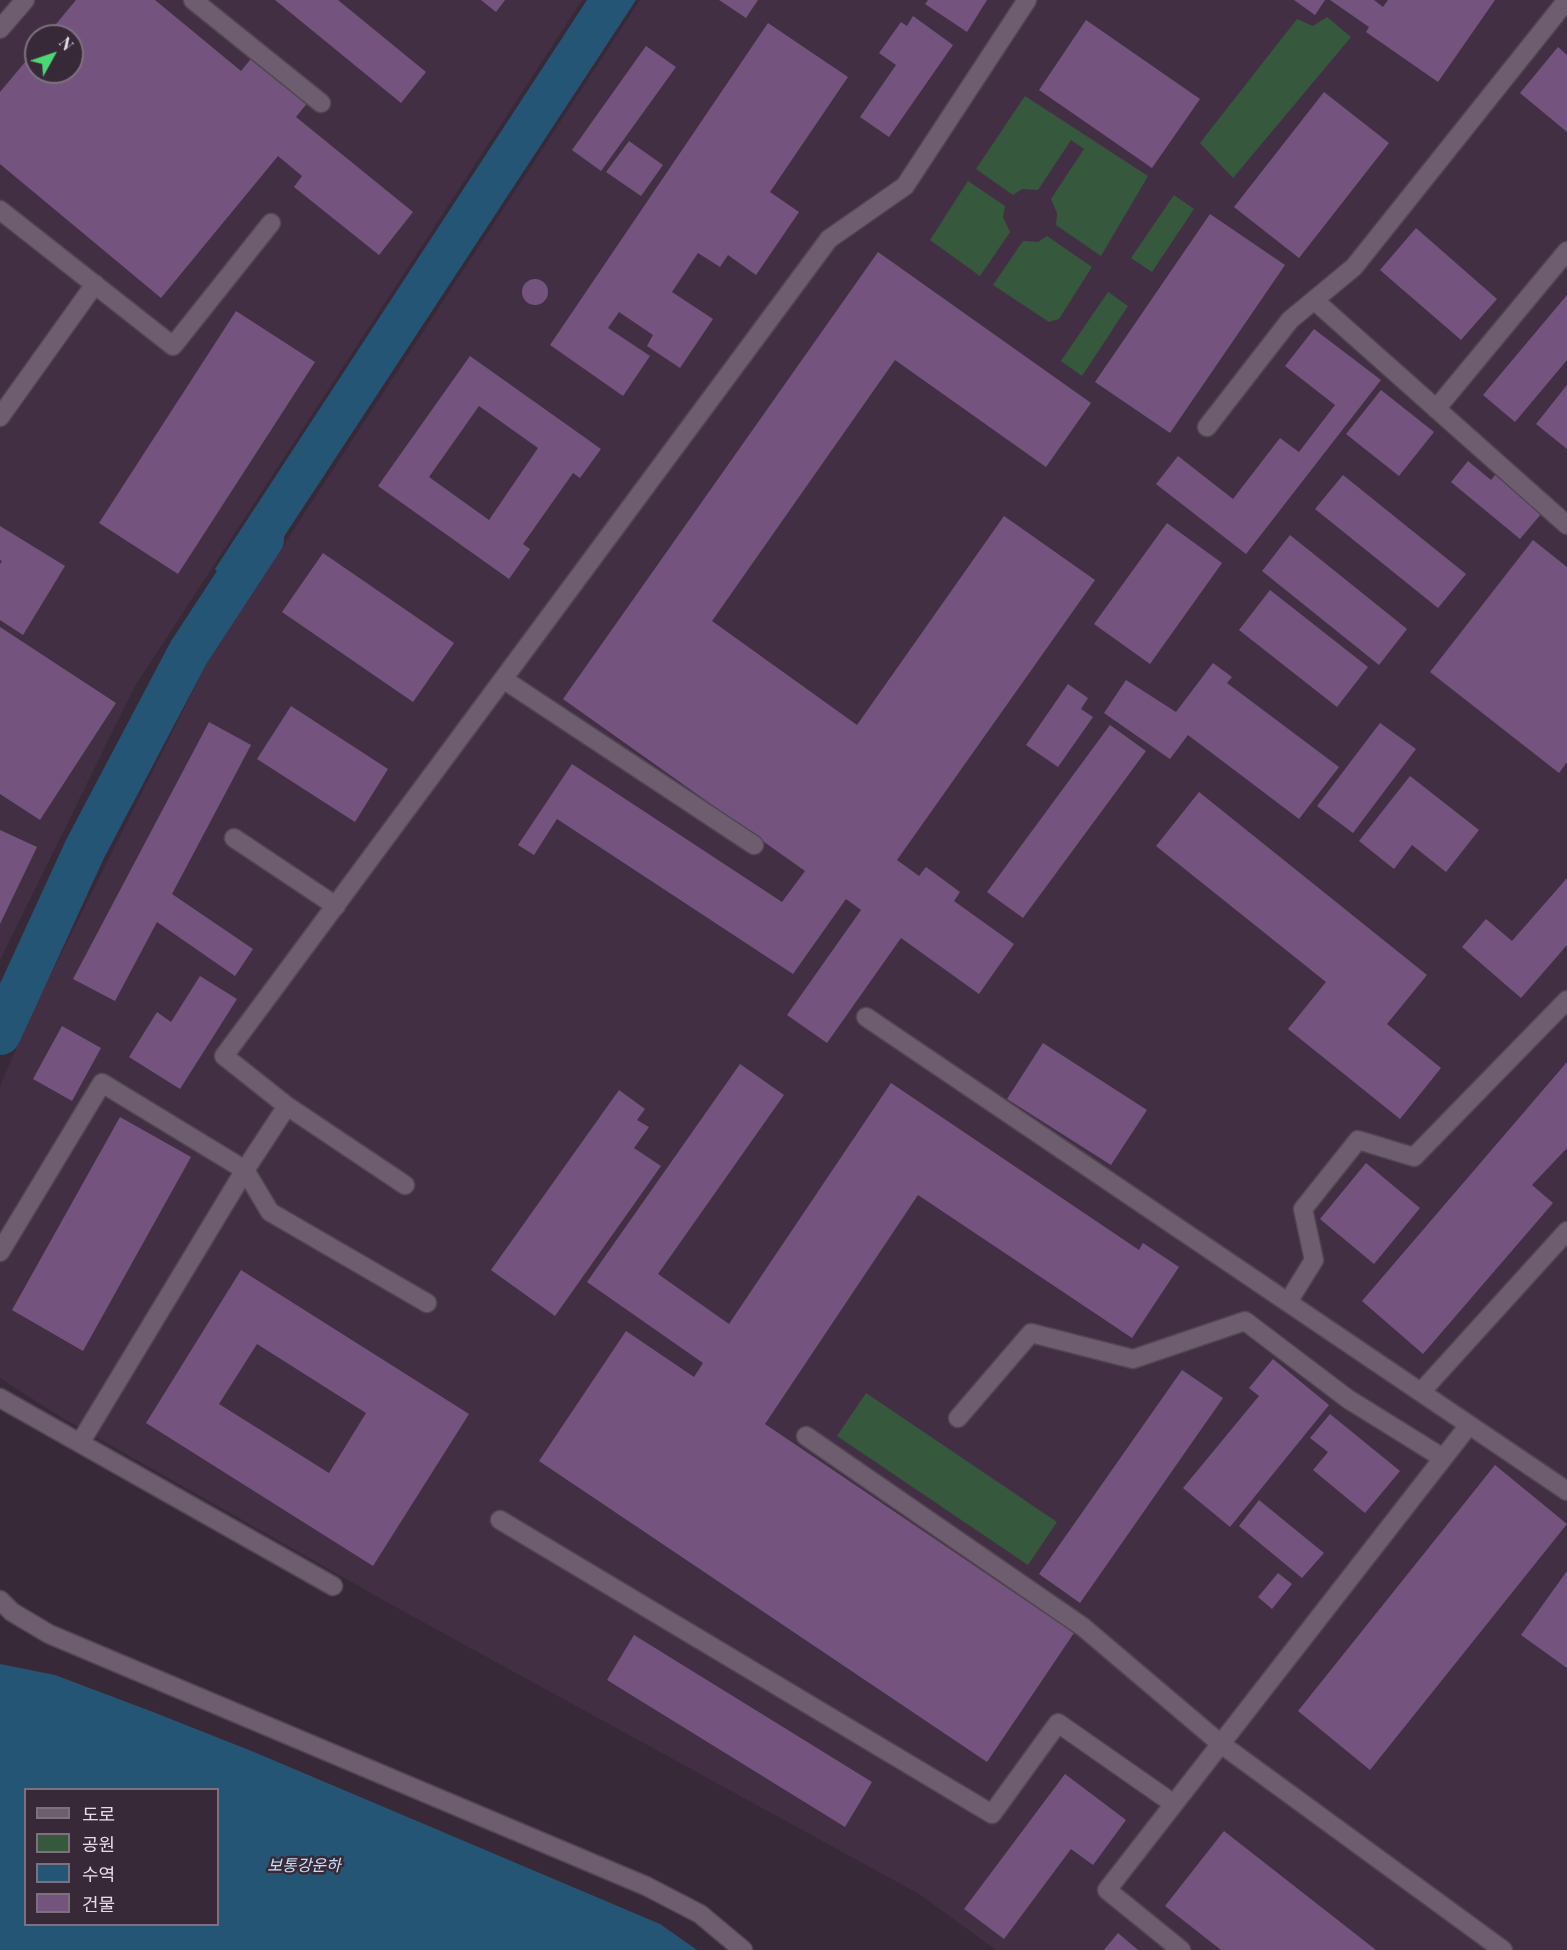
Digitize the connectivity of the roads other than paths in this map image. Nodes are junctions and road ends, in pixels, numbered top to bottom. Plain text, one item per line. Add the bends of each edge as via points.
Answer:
1 (25, 0) edge
2 (193, 0) edge
3 (1027, 0) edge
4 (1567, 0) edge
5 (0, 29) edge
6 (321, 103) dead end
7 (0, 210) edge
8 (271, 223) dead end
9 (1567, 251) edge
10 (95, 285) junction
11 (1314, 300) junction
12 (1437, 409) junction
13 (0, 417) edge
14 (1207, 427) dead end
15 (1567, 525) edge
16 (503, 679) junction
17 (234, 838) dead end
18 (754, 844) dead end
19 (336, 906) junction
20 (1567, 1000) edge
21 (866, 1017) dead end
22 (287, 1106) junction
23 (245, 1170) junction
24 (405, 1185) dead end
25 (1567, 1232) edge
26 (0, 1252) edge
27 (1288, 1302) junction
28 (427, 1303) dead end
29 (1421, 1392) junction
30 (0, 1398) edge
31 (958, 1418) dead end
32 (1469, 1425) junction
33 (806, 1436) dead end
34 (80, 1443) junction
35 (1443, 1458) junction
36 (1567, 1491) edge
37 (500, 1520) dead end
38 (333, 1586) dead end
39 (0, 1600) edge
40 (1221, 1744) junction
41 (1174, 1804) junction
42 (743, 1950) edge
43 (1180, 1950) edge
44 (1503, 1950) edge

1 - 5 street
2 - 6 street
3 - 16 street via 905,186 829,239
4 - 11 street via 1354,267
7 - 10 street
8 - 10 street via 173,346
9 - 12 street
10 - 13 street
11 - 12 street
11 - 14 street via 1290,320
12 - 15 street
16 - 18 street
16 - 19 street
17 - 19 street
19 - 22 street via 224,1056
20 - 27 street via 1414,1157 1358,1140 1303,1209 1314,1260
21 - 27 street
22 - 23 street
22 - 24 street
23 - 26 street via 102,1083
23 - 28 street via 270,1212
23 - 34 street
25 - 29 street
27 - 29 street
29 - 32 street
30 - 34 street
31 - 35 street via 1031,1333 1133,1359 1245,1321 1348,1399
32 - 35 street
32 - 36 street
33 - 40 street via 1083,1627
34 - 38 street
35 - 40 street
37 - 41 street via 992,1814 1058,1723
39 - 42 street via 12,1612 49,1634 646,1886 700,1914
40 - 41 street
40 - 44 street
41 - 43 street via 1107,1890

